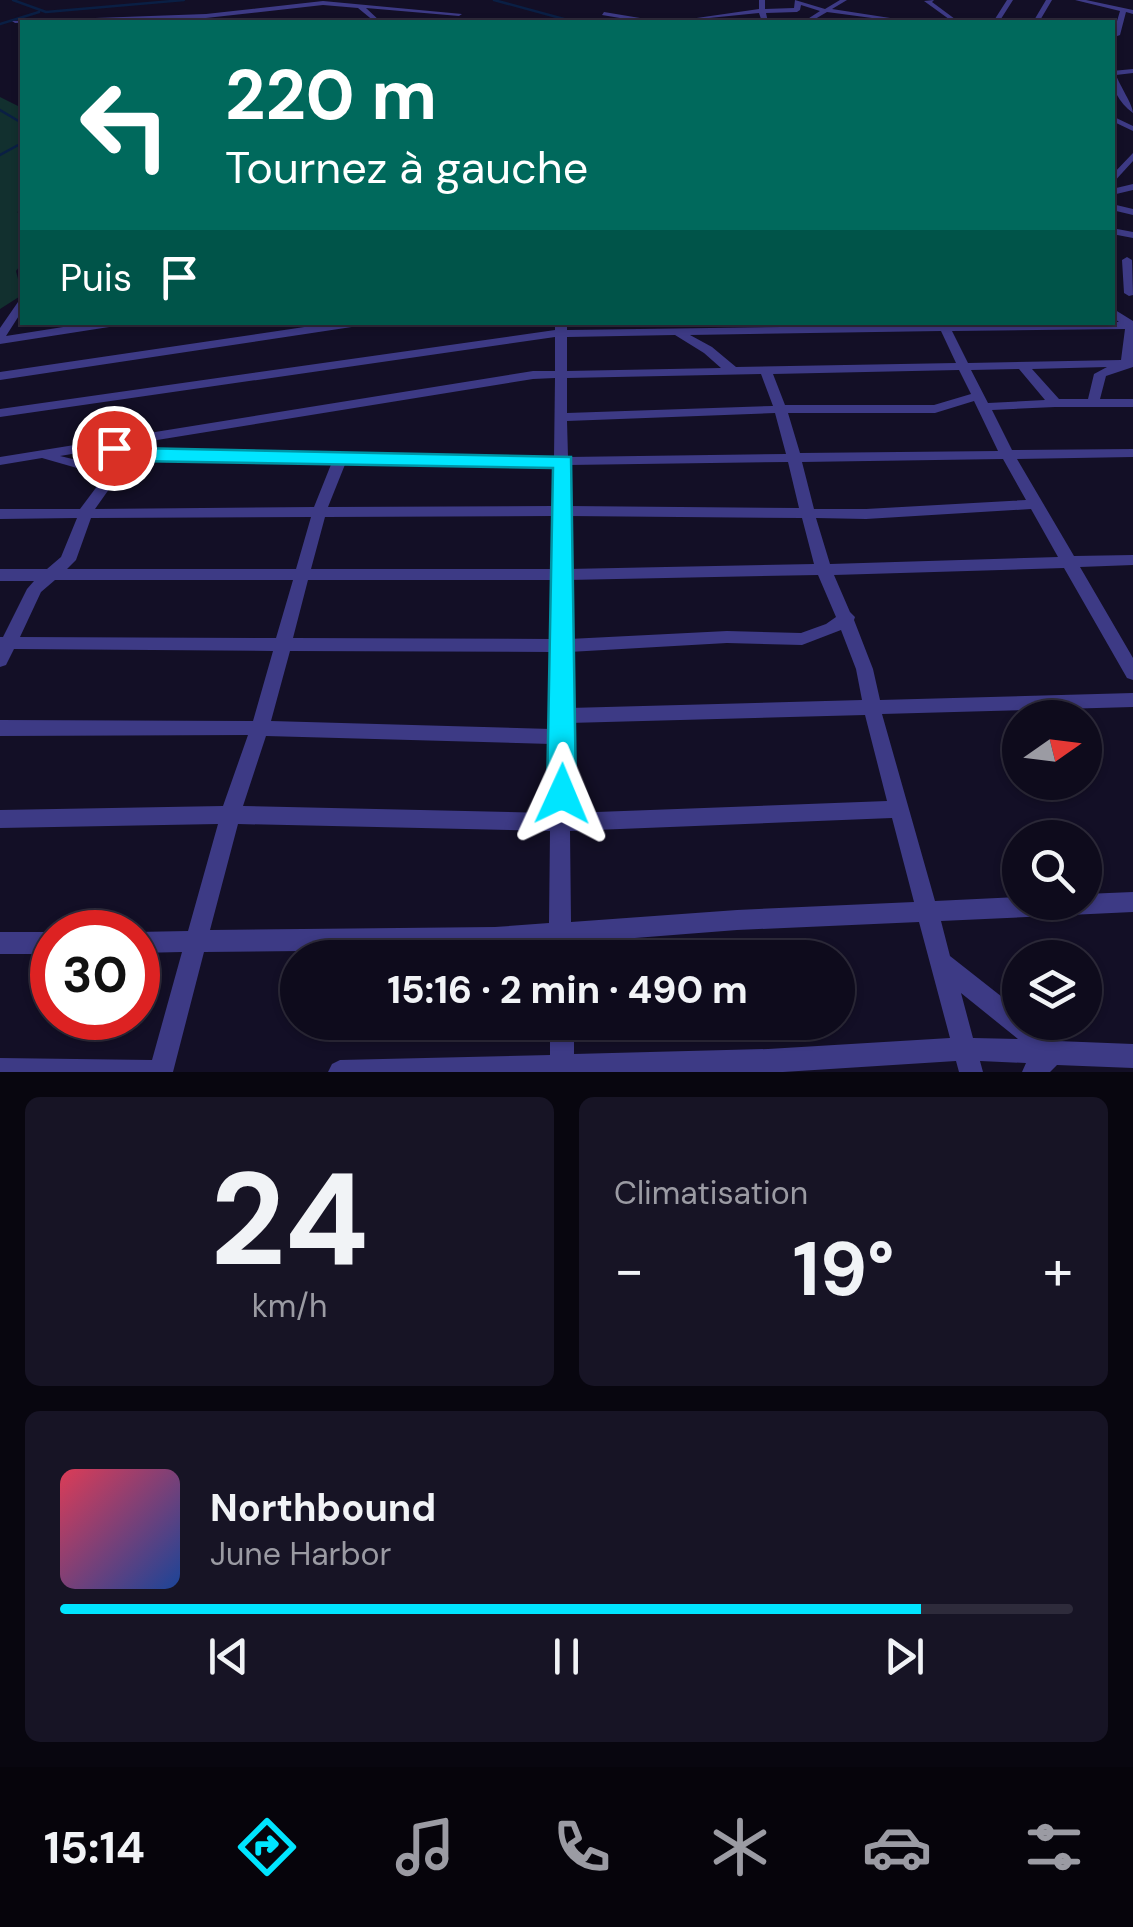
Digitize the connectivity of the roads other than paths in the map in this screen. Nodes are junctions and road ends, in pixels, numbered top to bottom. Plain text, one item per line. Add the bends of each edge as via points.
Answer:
1 (762, 0) edge
2 (844, 0) edge
3 (931, 0) edge
4 (1078, 0) edge
5 (277, 3) edge
6 (798, 4) edge
7 (359, 5) junction
8 (883, 7) dead end
9 (824, 10) junction
10 (1124, 10) junction
11 (762, 11) junction
12 (784, 12) junction
13 (1133, 12) edge
14 (458, 14) dead end
15 (604, 14) dead end
16 (863, 16) junction
17 (5, 20) dead end
18 (98, 20) edge
19 (376, 20) edge
20 (641, 20) edge
21 (688, 20) edge
22 (764, 20) edge
23 (800, 20) edge
24 (807, 20) edge
25 (858, 20) edge
26 (896, 20) edge
27 (953, 20) edge
28 (19, 23) edge
29 (1115, 35) edge
30 (1115, 88) edge
31 (1133, 92) edge
32 (1133, 112) edge
33 (1133, 156) edge
34 (1115, 178) edge
35 (1115, 183) edge
36 (1115, 191) edge
37 (1130, 261) edge
38 (1131, 292) edge
39 (20, 308) edge
40 (0, 313) edge
41 (99, 325) edge
42 (345, 325) edge
43 (943, 325) edge
44 (1132, 325) edge
45 (561, 328) edge
46 (645, 328) edge
47 (678, 334) junction
48 (0, 338) edge
49 (1130, 364) edge
50 (1024, 366) junction
51 (965, 369) junction
52 (766, 371) junction
53 (734, 372) junction
54 (563, 374) junction
55 (0, 376) edge
56 (980, 402) junction
57 (1133, 402) edge
58 (1055, 403) junction
59 (1093, 403) junction
60 (782, 409) junction
61 (0, 413) edge
62 (563, 416) junction
63 (109, 442) junction
64 (1008, 451) junction
65 (1133, 453) edge
66 (35, 456) junction
67 (340, 459) junction
68 (797, 459) junction
69 (0, 461) edge
70 (564, 461) junction
71 (1035, 504) junction
72 (563, 511) junction
73 (319, 513) junction
74 (807, 513) junction
75 (0, 514) edge
76 (86, 515) junction
77 (1133, 560) edge
78 (1069, 564) junction
79 (823, 567) junction
80 (57, 574) junction
81 (304, 574) junction
82 (561, 574) junction
83 (0, 575) edge
84 (847, 617) junction
85 (285, 642) junction
86 (5, 644) edge
87 (562, 646) junction
88 (0, 660) edge
89 (1133, 673) edge
90 (1133, 700) edge
91 (872, 710) junction
92 (563, 716) junction
93 (0, 728) edge
94 (260, 728) junction
95 (563, 737) junction
96 (899, 809) junction
97 (230, 815) junction
98 (0, 818) edge
99 (562, 822) junction
100 (1133, 902) edge
101 (928, 912) junction
102 (560, 934) junction
103 (560, 940) edge
104 (30, 942) edge
105 (160, 942) edge
106 (194, 942) junction
107 (0, 943) edge
108 (943, 964) junction
109 (562, 1040) edge
110 (1052, 1052) junction
111 (1133, 1056) edge
112 (967, 1061) edge
113 (562, 1069) edge
114 (0, 1070) edge
115 (160, 1072) edge
116 (340, 1072) edge
117 (1034, 1072) edge

1 - 11 street
2 - 9 street
3 - 27 street
4 - 10 street
5 - 7 street
5 - 18 street via 203,16
6 - 9 street
6 - 12 street
7 - 14 street
7 - 19 street
8 - 16 street
9 - 16 street
9 - 24 street
10 - 13 street
10 - 29 street
11 - 12 street
11 - 21 street
11 - 22 street
12 - 23 street
15 - 20 street
16 - 25 street
16 - 26 street
17 - 28 street
30 - 31 street
30 - 32 street
33 - 34 street
35 - 36 street via 1133,187
37 - 38 street
39 - 40 street
39 - 48 street
41 - 48 street
42 - 55 street
43 - 44 street
43 - 47 street
43 - 51 street
44 - 49 street
45 - 46 street
45 - 54 street
45 - 61 street
46 - 47 street
47 - 53 street
49 - 50 street
49 - 59 street via 1100,374
50 - 51 street
50 - 58 street
51 - 52 street
51 - 56 street
52 - 53 street
52 - 60 street
53 - 54 street
54 - 62 street
54 - 63 street
56 - 58 street
56 - 60 street via 935,410
56 - 64 street
57 - 59 street
58 - 59 street
60 - 62 street
60 - 68 street
62 - 70 street
63 - 66 street
63 - 67 street via 120,454
64 - 65 street
64 - 68 street
64 - 71 street
66 - 69 street
66 - 76 street via 105,471 105,485
67 - 70 street
67 - 73 street
68 - 70 street
68 - 74 street
70 - 72 street
71 - 74 street
71 - 78 street
72 - 73 street
72 - 74 street
72 - 82 street
73 - 76 street
73 - 81 street
74 - 79 street
75 - 76 street
76 - 80 street
77 - 78 street
78 - 79 street
78 - 89 street
79 - 82 street
79 - 84 street
80 - 81 street
80 - 83 street
80 - 86 street via 35,589
81 - 82 street
81 - 85 street
82 - 87 street
84 - 87 street via 802,640
84 - 91 street via 869,674
85 - 86 street
85 - 87 street
85 - 94 street
86 - 88 street
87 - 92 street
90 - 91 street
91 - 92 street
91 - 96 street
92 - 95 street
93 - 94 street
94 - 95 street
94 - 97 street
95 - 99 street
96 - 99 street
96 - 101 street
97 - 98 street
97 - 99 street
97 - 106 street
99 - 102 street
100 - 101 street
101 - 102 street
101 - 108 street
102 - 103 street
102 - 106 street
104 - 107 street
105 - 106 street
106 - 115 street
108 - 110 street
108 - 112 street
109 - 113 street
110 - 111 street
110 - 112 street
110 - 117 street
112 - 113 street
113 - 116 street
114 - 115 street

